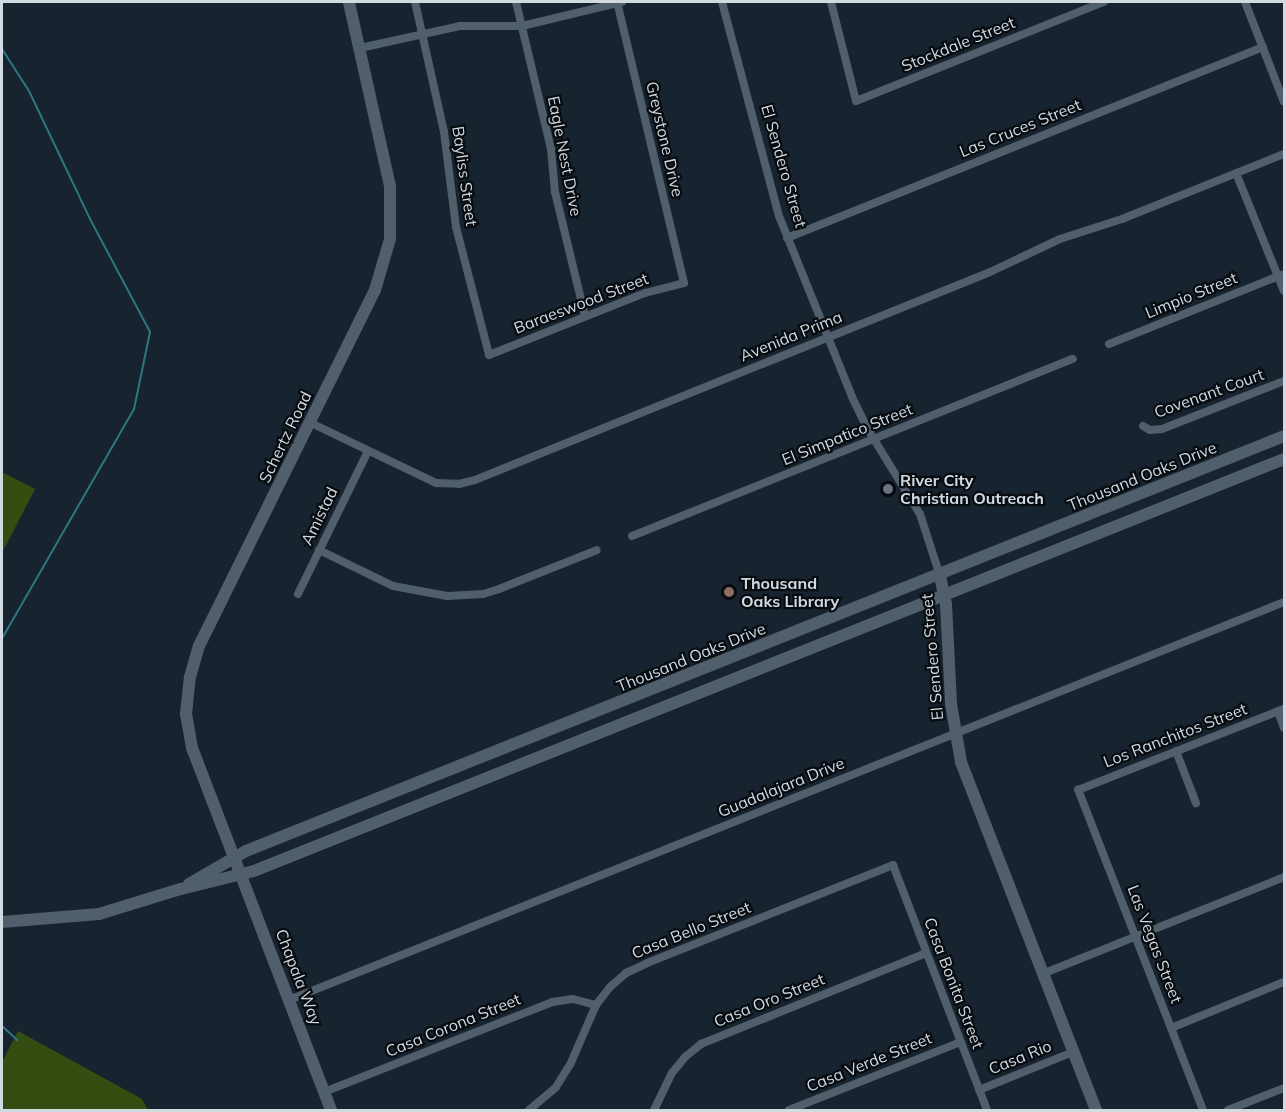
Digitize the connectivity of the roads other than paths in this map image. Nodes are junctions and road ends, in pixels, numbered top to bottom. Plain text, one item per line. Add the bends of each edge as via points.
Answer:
1 (349, 2) edge
2 (415, 2) edge
3 (516, 2) edge
4 (619, 2) edge
5 (722, 2) edge
6 (831, 2) edge
7 (1104, 2) edge
8 (1245, 2) edge
9 (522, 26) junction
10 (422, 34) junction
11 (1263, 47) junction
12 (360, 48) junction
13 (1284, 102) edge
14 (1284, 154) edge
15 (1236, 173) junction
16 (787, 238) junction
17 (1282, 275) edge
18 (684, 283) joint
19 (1284, 291) edge
20 (585, 316) junction
21 (828, 338) junction
22 (1109, 344) dead end
23 (489, 355) joint
24 (1073, 359) dead end
25 (1284, 381) edge
26 (311, 423) junction
27 (1143, 426) dead end
28 (1284, 436) edge
29 (874, 439) junction
30 (368, 451) junction
31 (1284, 459) edge
32 (632, 536) dead end
33 (319, 550) junction
34 (597, 550) dead end
35 (940, 576) junction
36 (298, 594) dead end
37 (945, 596) junction
38 (1284, 602) edge
39 (1281, 710) edge
40 (1284, 729) edge
41 (956, 734) junction
42 (1176, 751) junction
43 (1077, 790) joint
44 (1196, 803) dead end
45 (235, 856) junction
46 (893, 865) joint
47 (243, 875) junction
48 (1284, 877) edge
49 (181, 889) junction
50 (2, 922) edge
51 (1136, 936) junction
52 (926, 953) junction
53 (1042, 974) junction
54 (1284, 982) edge
55 (290, 1000) junction
56 (596, 1005) junction
57 (1171, 1028) junction
58 (961, 1042) junction
59 (1073, 1052) junction
60 (1284, 1088) edge
61 (979, 1090) junction
62 (324, 1092) junction
63 (331, 1110) edge
64 (529, 1110) edge
65 (654, 1110) edge
66 (789, 1110) edge
67 (987, 1110) edge
68 (1096, 1110) edge
69 (1203, 1110) edge
70 (1228, 1110) edge

1 - 12 main road, Schertz Road
2 - 10 street, Bayliss Street
3 - 9 street, Eagle Nest Drive
4 - 9 street
4 - 18 street, Greystone Drive
5 - 16 street, El Sendero Street via 773,201
6 - 7 street, Stockdale Street via 856,101
8 - 11 street
9 - 10 street via 473,24
9 - 20 street, Eagle Nest Drive
10 - 12 street
10 - 23 street, Bayliss Street via 444,132 456,227
11 - 13 street
11 - 16 street, Las Cruces Street
12 - 26 main road, Schertz Road via 390,186 390,239 375,290
14 - 15 street, Avenida Prima
15 - 17 street
15 - 21 street, Avenida Prima via 1122,219 1060,239
16 - 21 street, El Sendero Street
17 - 19 street
17 - 22 street, Limpio Street
18 - 20 street, Baraeswood Street
20 - 23 street, Baraeswood Street
21 - 29 street, El Sendero Street
21 - 30 street, Avenida Prima via 459,484 436,483
24 - 29 street, El Simpatico Street
25 - 27 street, Covenant Court via 1162,429
26 - 30 street, Avenida Prima
26 - 45 main road, Schertz Road via 199,646 189,677 186,714 192,748
28 - 35 main road, Thousand Oaks Drive
29 - 32 street, El Simpatico Street
29 - 35 street, El Sendero Street via 920,514
30 - 33 street, Amistad
31 - 37 main road, Thousand Oaks Drive
33 - 34 street via 393,586 447,596 483,594
33 - 36 street, Amistad
35 - 37 main road, El Sendero Street
35 - 45 main road, Thousand Oaks Drive
37 - 41 main road, El Sendero Street
37 - 47 main road, Thousand Oaks Drive
38 - 41 street, Guadalajara Drive
39 - 40 street
39 - 42 street, Los Ranchitos Street
41 - 53 main road, El Sendero Street via 962,762
41 - 55 street, Guadalajara Drive
42 - 43 street, Los Ranchitos Street
42 - 44 street
43 - 51 street, Las Vegas Street
45 - 47 main road, Schertz Road
45 - 49 main road, Thousand Oaks Drive
46 - 52 street, Casa Bonita Street
46 - 56 street, Casa Bello Street via 647,963 618,979
47 - 49 main road, Thousand Oaks Drive
47 - 55 main road, Chapala Way
48 - 51 street
49 - 50 main road, Thousand Oaks Drive via 99,914
51 - 53 street
51 - 57 street, Las Vegas Street
52 - 58 street, Casa Bonita Street
52 - 65 street, Casa Oro Street via 701,1044 672,1072
53 - 59 main road, El Sendero Street
54 - 57 street
55 - 62 main road, Chapala Way
56 - 62 street, Casa Corona Street via 573,999 552,1002
56 - 64 street, Casa Bello Street via 562,1080
57 - 69 street, Las Vegas Street
58 - 61 street, Casa Bonita Street
58 - 66 street, Casa Verde Street
59 - 61 street, Casa Rio
59 - 68 main road, El Sendero Street
60 - 70 street
61 - 67 street, Casa Bonita Street
62 - 63 main road, Chapala Way

